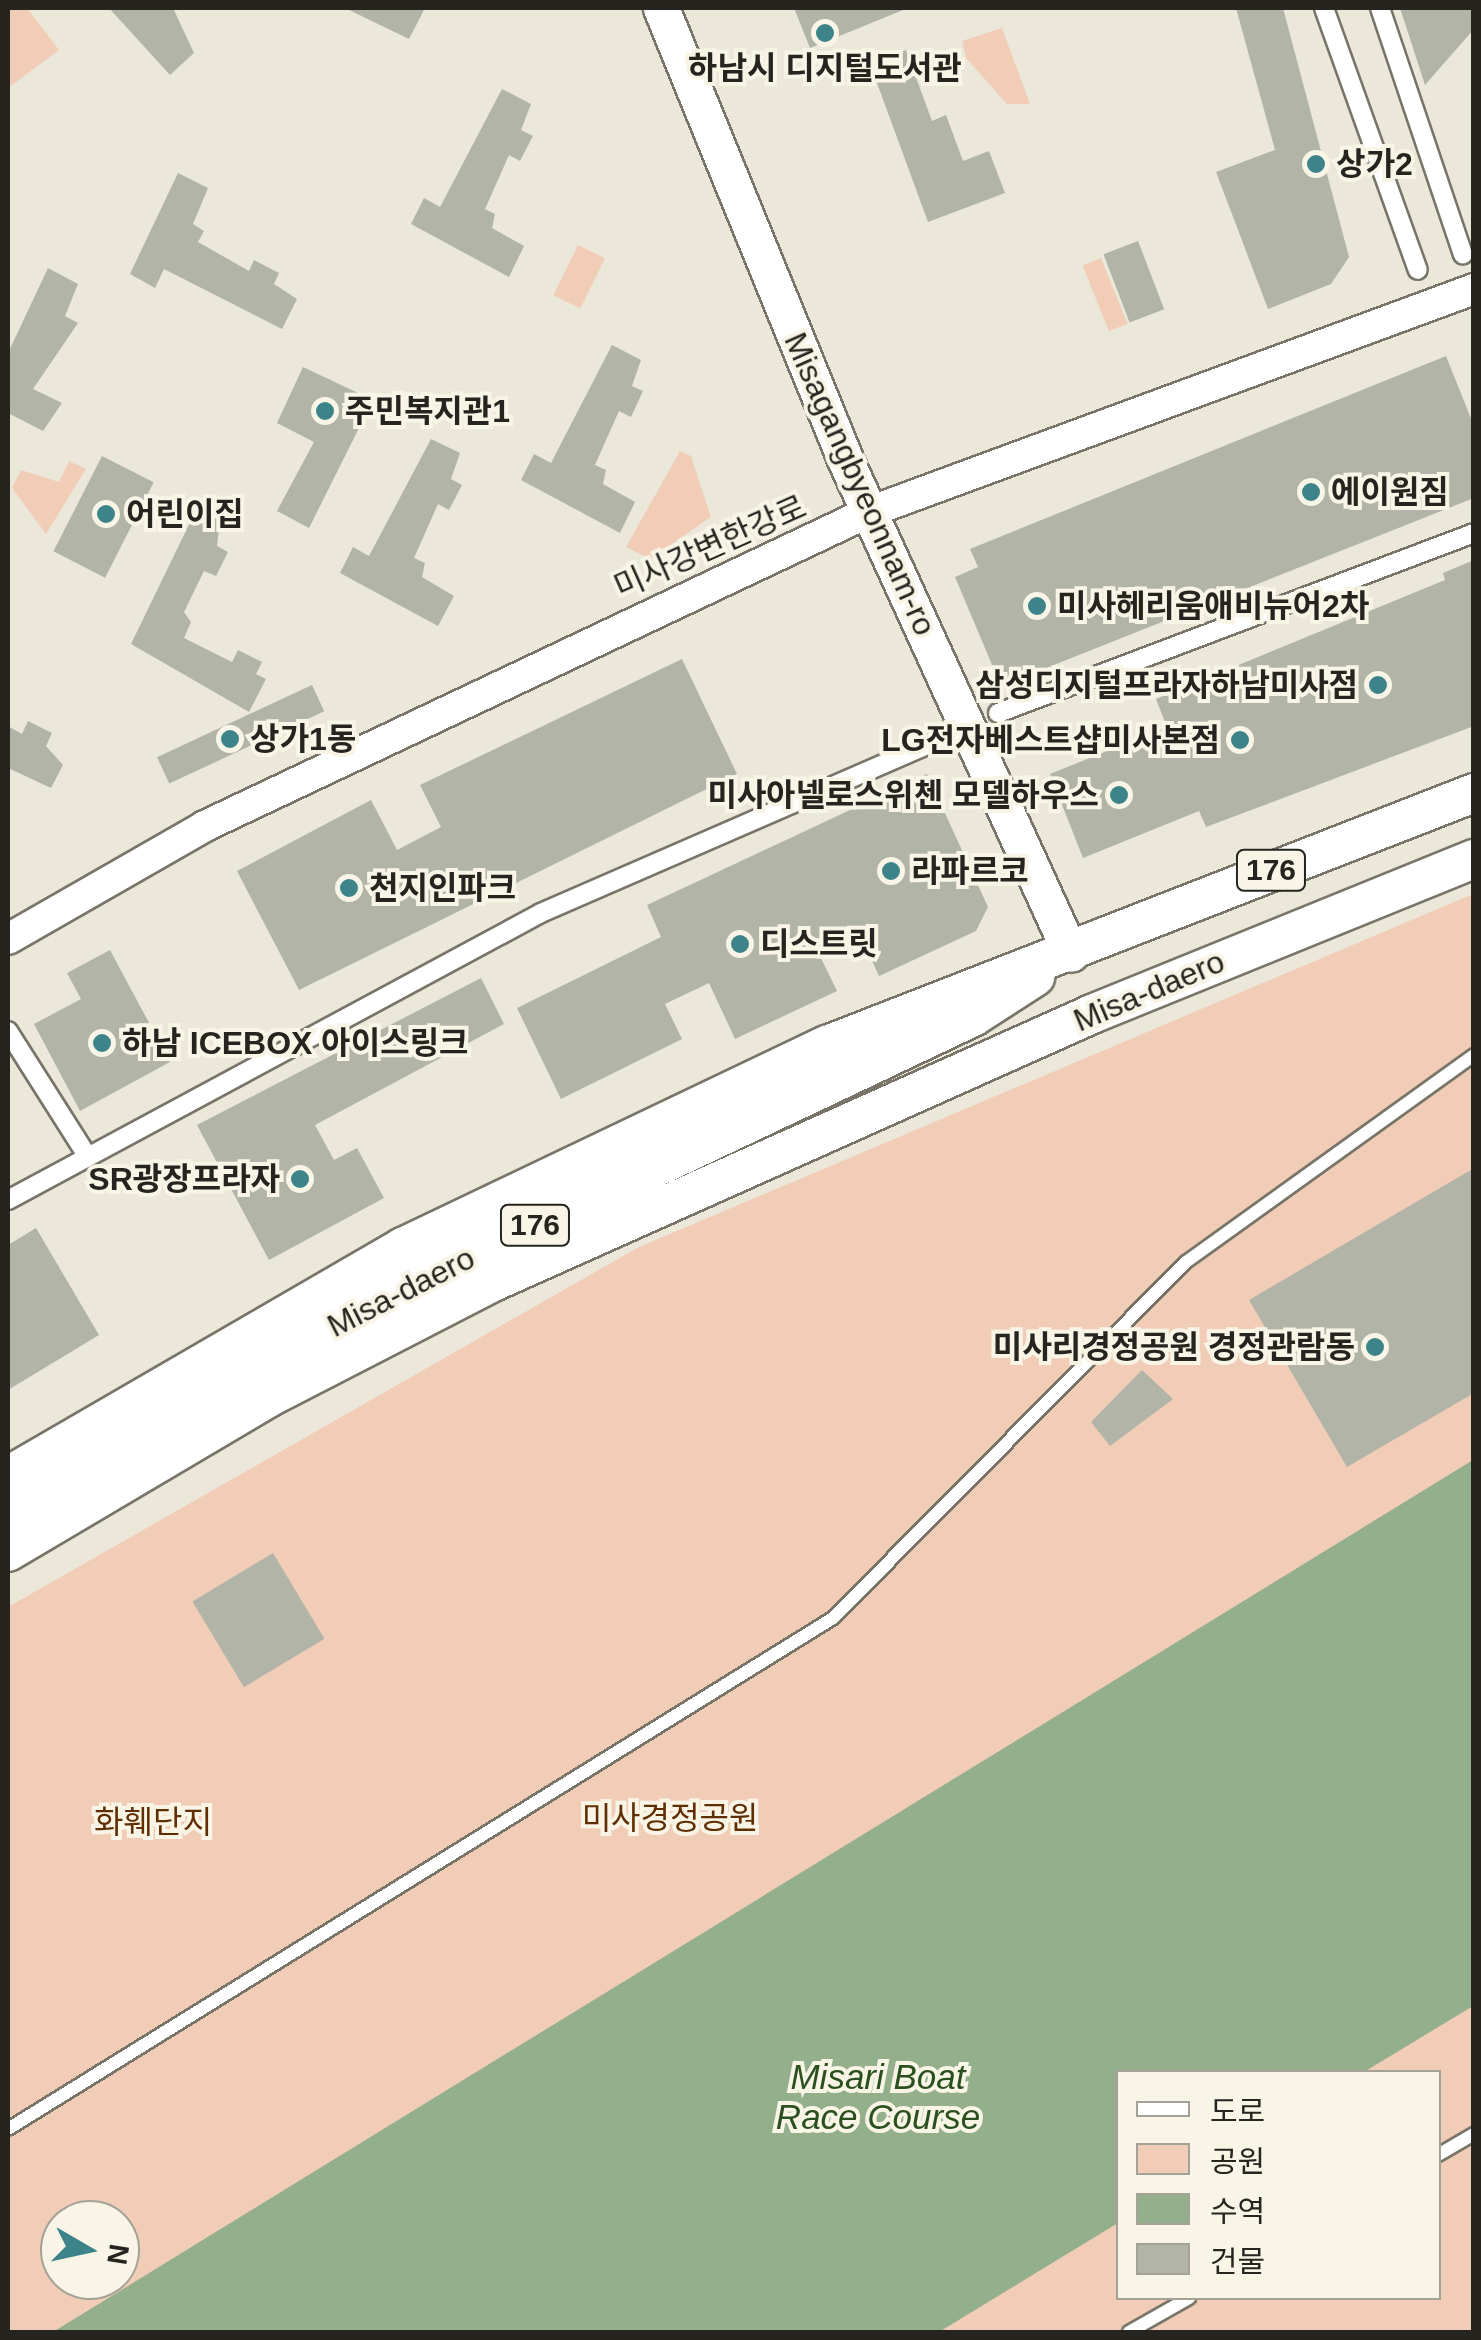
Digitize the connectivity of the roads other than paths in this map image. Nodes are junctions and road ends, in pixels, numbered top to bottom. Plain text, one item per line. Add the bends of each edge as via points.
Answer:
1 (661, 8) edge
2 (1324, 8) edge
3 (1380, 8) edge
4 (1463, 254) dead end
5 (1418, 270) dead end
6 (1474, 289) edge
7 (869, 512) junction
8 (1474, 533) edge
9 (998, 713) dead end
10 (939, 740) dead end
11 (1474, 792) edge
12 (1474, 859) edge
13 (8, 939) edge
14 (1071, 954) junction
15 (8, 1031) edge
16 (1474, 1054) edge
17 (86, 1154) junction
18 (8, 1200) edge
19 (612, 1236) junction
20 (8, 1476) edge
21 (8, 1513) edge
22 (8, 1552) edge
23 (8, 1578) edge
24 (8, 2128) edge
25 (1474, 2134) edge
26 (1441, 2154) edge
27 (1185, 2300) edge
28 (1129, 2332) edge

1 - 7 main road, Misagangbyeonnam-ro
2 - 5 street
3 - 4 street
6 - 7 street, 미사강변한강로
7 - 13 street, 미사강변한강로 via 204,826
7 - 14 main road, Misagangbyeonnam-ro
8 - 9 street
10 - 17 street via 541,913
11 - 14 main road, Misa-daero / 176
12 - 19 main road, Misa-daero / 176 via 1092,1014
14 - 20 main road, Misa-daero via 943,994 403,1247
14 - 21 main road, Misa-daero / 176 via 973,1017 424,1278
15 - 17 street
16 - 24 lane via 1186,1262 833,1618
17 - 18 street
19 - 22 main road, Misa-daero / 176 via 493,1282 268,1398
19 - 23 main road, Misa-daero
25 - 26 lane
27 - 28 lane

